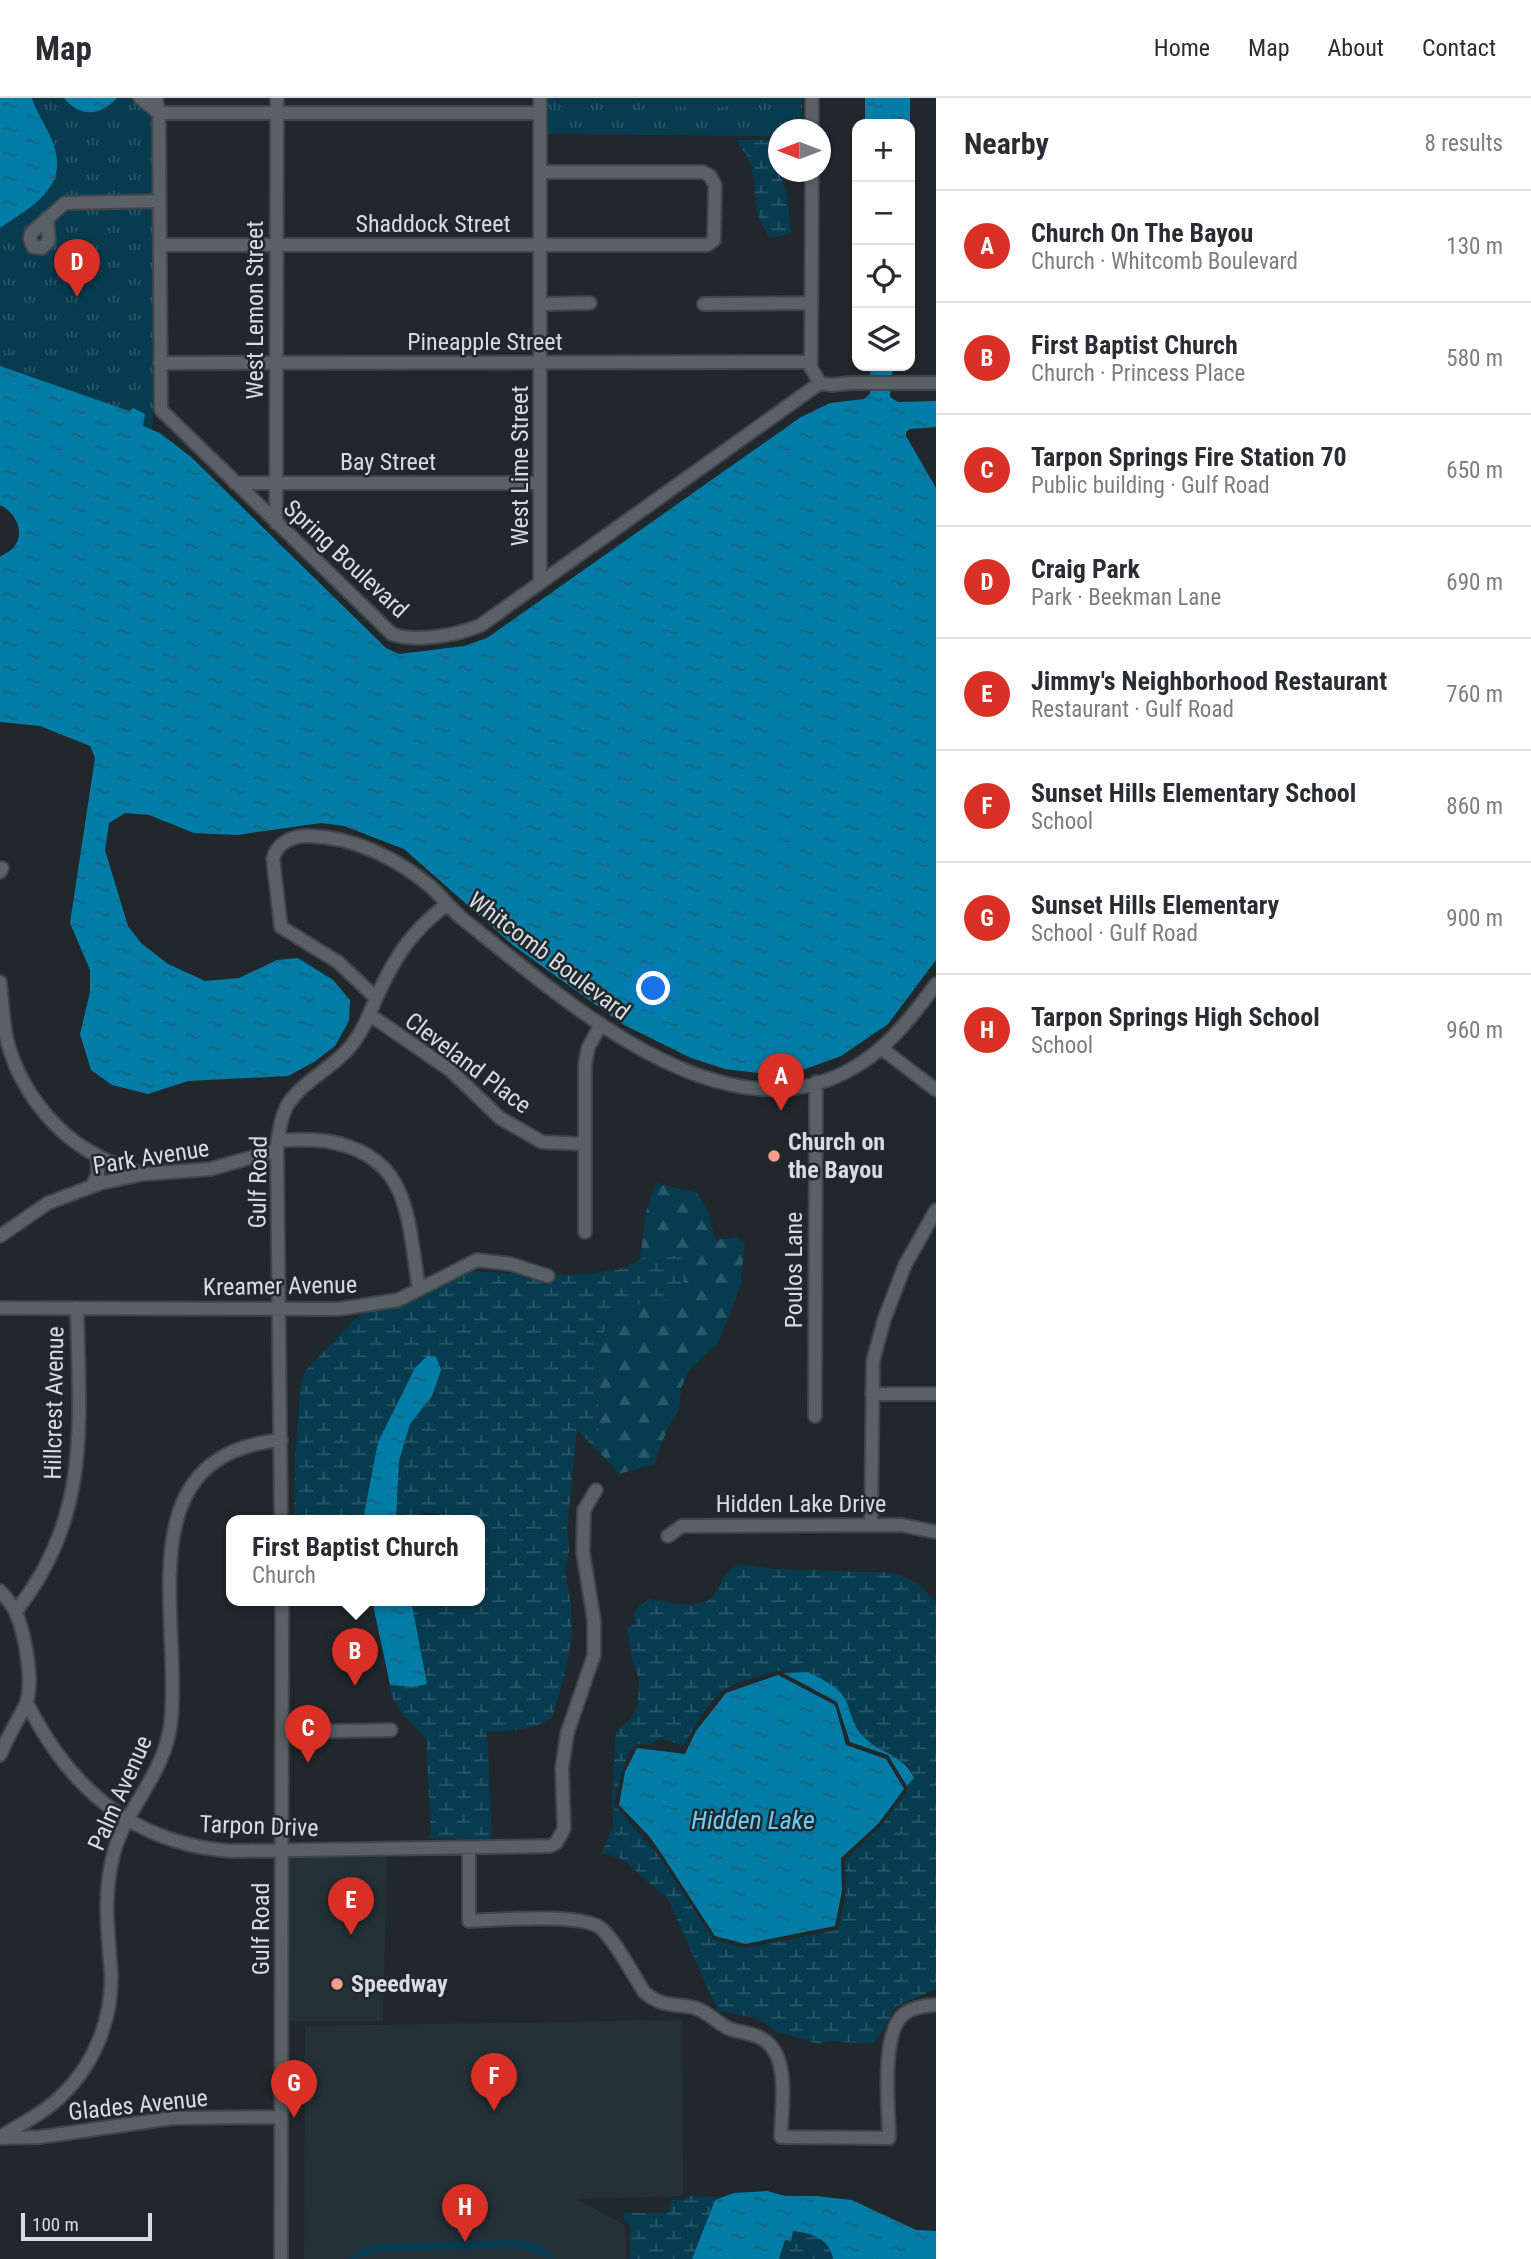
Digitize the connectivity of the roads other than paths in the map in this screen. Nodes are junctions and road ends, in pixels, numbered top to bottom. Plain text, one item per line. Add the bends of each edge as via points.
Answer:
1 (140, 98) edge
2 (156, 98) edge
3 (276, 98) edge
4 (410, 98) edge
5 (540, 98) edge
6 (812, 98) edge
7 (159, 113) junction
8 (276, 113) junction
9 (410, 113) junction
10 (540, 113) junction
11 (812, 119) edge
12 (541, 172) junction
13 (812, 182) edge
14 (159, 201) junction
15 (47, 218) dead end
16 (160, 245) junction
17 (277, 245) junction
18 (541, 245) junction
19 (590, 303) dead end
20 (811, 303) junction
21 (541, 304) junction
22 (704, 304) dead end
23 (811, 362) junction
24 (160, 363) junction
25 (541, 363) junction
26 (276, 364) junction
27 (820, 383) junction
28 (936, 383) edge
29 (235, 483) junction
30 (276, 483) junction
31 (540, 483) junction
32 (276, 523) junction
33 (540, 582) junction
34 (446, 905) junction
35 (0, 982) edge
36 (936, 984) edge
37 (376, 998) junction
38 (370, 1015) junction
39 (601, 1024) junction
40 (881, 1048) junction
41 (816, 1082) junction
42 (936, 1090) edge
43 (584, 1144) junction
44 (277, 1145) junction
45 (97, 1156) junction
46 (144, 1174) junction
47 (92, 1186) junction
48 (936, 1210) edge
49 (585, 1232) dead end
50 (0, 1236) edge
51 (548, 1276) dead end
52 (419, 1289) junction
53 (0, 1308) edge
54 (77, 1308) junction
55 (280, 1309) junction
56 (872, 1394) junction
57 (936, 1394) edge
58 (815, 1416) dead end
59 (281, 1440) junction
60 (596, 1490) dead end
61 (281, 1515) edge
62 (871, 1525) junction
63 (936, 1532) edge
64 (668, 1536) dead end
65 (0, 1591) edge
66 (282, 1606) edge
67 (16, 1611) junction
68 (27, 1703) junction
69 (391, 1730) dead end
70 (283, 1732) junction
71 (0, 1755) edge
72 (129, 1821) junction
73 (283, 1850) junction
74 (469, 1854) dead end
75 (936, 2005) edge
76 (281, 2117) junction
77 (0, 2138) edge
78 (281, 2259) edge

1 - 7 street
2 - 7 street, Spring Boulevard
3 - 8 street, West Lemon Street
4 - 9 street
5 - 10 street, West Lime Street
6 - 11 street
7 - 8 street
7 - 14 street, Spring Boulevard
8 - 9 street
8 - 17 street, West Lemon Street
9 - 10 street
10 - 12 street, West Lime Street
12 - 18 street, West Lime Street
12 - 18 street, Shaddock Street via 703,172 715,185 711,244
13 - 20 street
14 - 15 street via 65,202
14 - 16 street, Spring Boulevard
16 - 17 street, Shaddock Street
16 - 24 street, Spring Boulevard
17 - 18 street, Shaddock Street
17 - 26 street, West Lemon Street
18 - 21 street, West Lime Street
19 - 21 street
20 - 22 street
20 - 23 street
21 - 25 street, West Lime Street
23 - 25 street, Pineapple Street
23 - 27 street
24 - 26 street, Pineapple Street
24 - 29 street, Spring Boulevard via 163,413
25 - 26 street, Pineapple Street
25 - 31 street, West Lime Street
26 - 30 street, West Lemon Street
27 - 28 street
27 - 33 street, Spring Boulevard
29 - 30 street, Bay Street
29 - 32 street, Spring Boulevard
30 - 31 street, Bay Street
30 - 32 street, West Lemon Street
31 - 33 street, West Lime Street
32 - 33 street, Spring Boulevard via 388,631 407,638 471,629
34 - 37 street, Gulf Road via 409,939
34 - 37 street, Whitcomb Boulevard via 395,861 345,840 303,836 286,841 274,855 281,927 338,962
34 - 39 street, Whitcomb Boulevard
35 - 45 street via 7,1040 24,1082 56,1125
36 - 40 street, Whitcomb Boulevard
37 - 38 street, Gulf Road
38 - 43 street, Cleveland Place via 450,1070 504,1121 548,1143
38 - 44 street, Gulf Road via 344,1055 288,1104
39 - 41 street, Whitcomb Boulevard via 667,1061 729,1085 769,1089
39 - 43 street via 585,1062
40 - 41 street, Whitcomb Boulevard
40 - 42 street
41 - 58 street, Poulos Lane
43 - 49 street
44 - 46 street, Park Avenue via 211,1170
44 - 52 street, Park Avenue via 322,1140 354,1147 386,1168 407,1212
44 - 55 street, Gulf Road
45 - 46 street
45 - 47 street via 98,1174
46 - 47 street, Park Avenue
47 - 50 street, Park Avenue via 42,1207
48 - 56 street via 905,1265 885,1315 873,1361
51 - 52 street, Kreamer Avenue via 511,1264 477,1260
52 - 55 street, Kreamer Avenue via 374,1305
53 - 54 street, Kreamer Avenue
54 - 55 street, Kreamer Avenue
54 - 67 street, Hillcrest Avenue via 75,1481 52,1554
55 - 59 street, Gulf Road
56 - 57 street
56 - 62 street
59 - 61 street, Gulf Road
59 - 72 street, Palm Avenue via 245,1446 212,1463 182,1503 169,1553 173,1675 169,1734 157,1771
60 - 73 street, Tarpon Drive via 584,1510 583,1552 594,1621 594,1655 567,1734 562,1768 564,1829 559,1840 550,1846
62 - 63 street, Hidden Lake Drive via 915,1526
62 - 64 street, Hidden Lake Drive via 682,1526
65 - 67 street
66 - 70 street, Gulf Road
67 - 68 street via 28,1659
68 - 71 street
68 - 72 street, Tarpon Drive via 51,1748 78,1782
69 - 70 street
70 - 73 street, Gulf Road
72 - 73 street, Tarpon Drive via 198,1847
72 - 77 street, Palm Avenue via 116,1845 106,1891 111,1983 102,2033 81,2072 61,2096
73 - 76 street, Gulf Road
74 - 75 street via 469,1921 591,1922 604,1932 652,1998 699,2010 769,2044 781,2064 781,2137 889,2138 892,2034 906,2012
76 - 77 street, Glades Avenue via 173,2118 40,2137
76 - 78 street, Gulf Road

